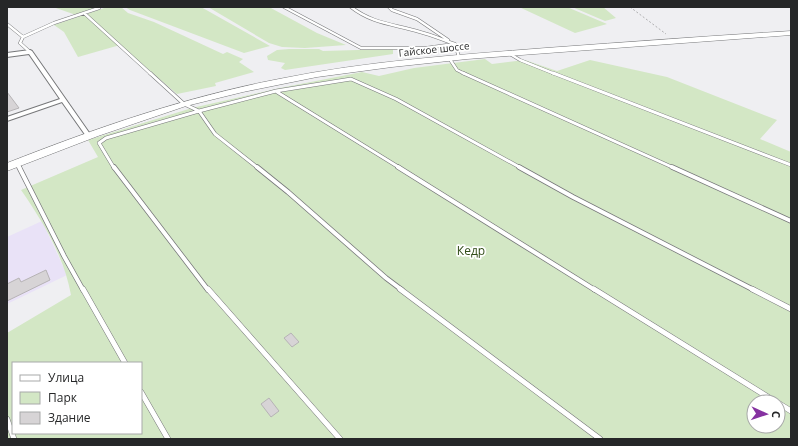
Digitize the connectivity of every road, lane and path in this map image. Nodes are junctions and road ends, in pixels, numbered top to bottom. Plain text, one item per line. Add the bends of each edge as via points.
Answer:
1 (284, 7) edge
2 (351, 7) edge
3 (389, 7) edge
4 (630, 7) edge
5 (99, 8) edge
6 (84, 13) junction
7 (7, 24) edge
8 (791, 33) edge
9 (23, 37) junction
10 (675, 41) junction
11 (455, 44) junction
12 (30, 52) junction
13 (509, 53) junction
14 (7, 55) edge
15 (459, 57) junction
16 (449, 58) junction
17 (276, 92) junction
18 (63, 100) junction
19 (184, 104) junction
20 (199, 111) junction
21 (7, 119) edge
22 (88, 135) junction
23 (12, 165) edge
24 (791, 165) edge
25 (791, 221) edge
26 (791, 309) edge
27 (123, 362) edge
28 (142, 394) edge
29 (763, 394) edge
30 (7, 419) edge
31 (12, 433) edge
32 (168, 439) edge
33 (340, 439) edge
34 (600, 439) edge

1 - 11 lane via 360,48 426,48
2 - 11 lane via 373,20
3 - 11 lane via 417,19
4 - 10 path
5 - 6 lane
6 - 9 lane
6 - 19 lane
7 - 9 lane
8 - 10 main road, Гайское шоссе
9 - 12 lane via 20,43
10 - 13 main road, Гайское шоссе
11 - 15 lane
12 - 14 street
12 - 18 street
13 - 15 main road, Гайское шоссе
13 - 24 lane via 520,60
15 - 16 main road, Гайское шоссе
16 - 19 main road, Гайское шоссе via 299,78 244,88
16 - 25 lane via 457,70
17 - 20 lane
17 - 26 lane via 351,79 396,100 573,197
17 - 29 lane
18 - 21 street
18 - 22 street
19 - 20 lane
19 - 22 main road, Гайское шоссе
20 - 33 lane via 106,138 99,143 119,176 214,297
20 - 34 lane via 215,134 288,192 386,278
22 - 23 main road, Гайское шоссе
23 - 27 lane
28 - 32 lane
30 - 31 lane

